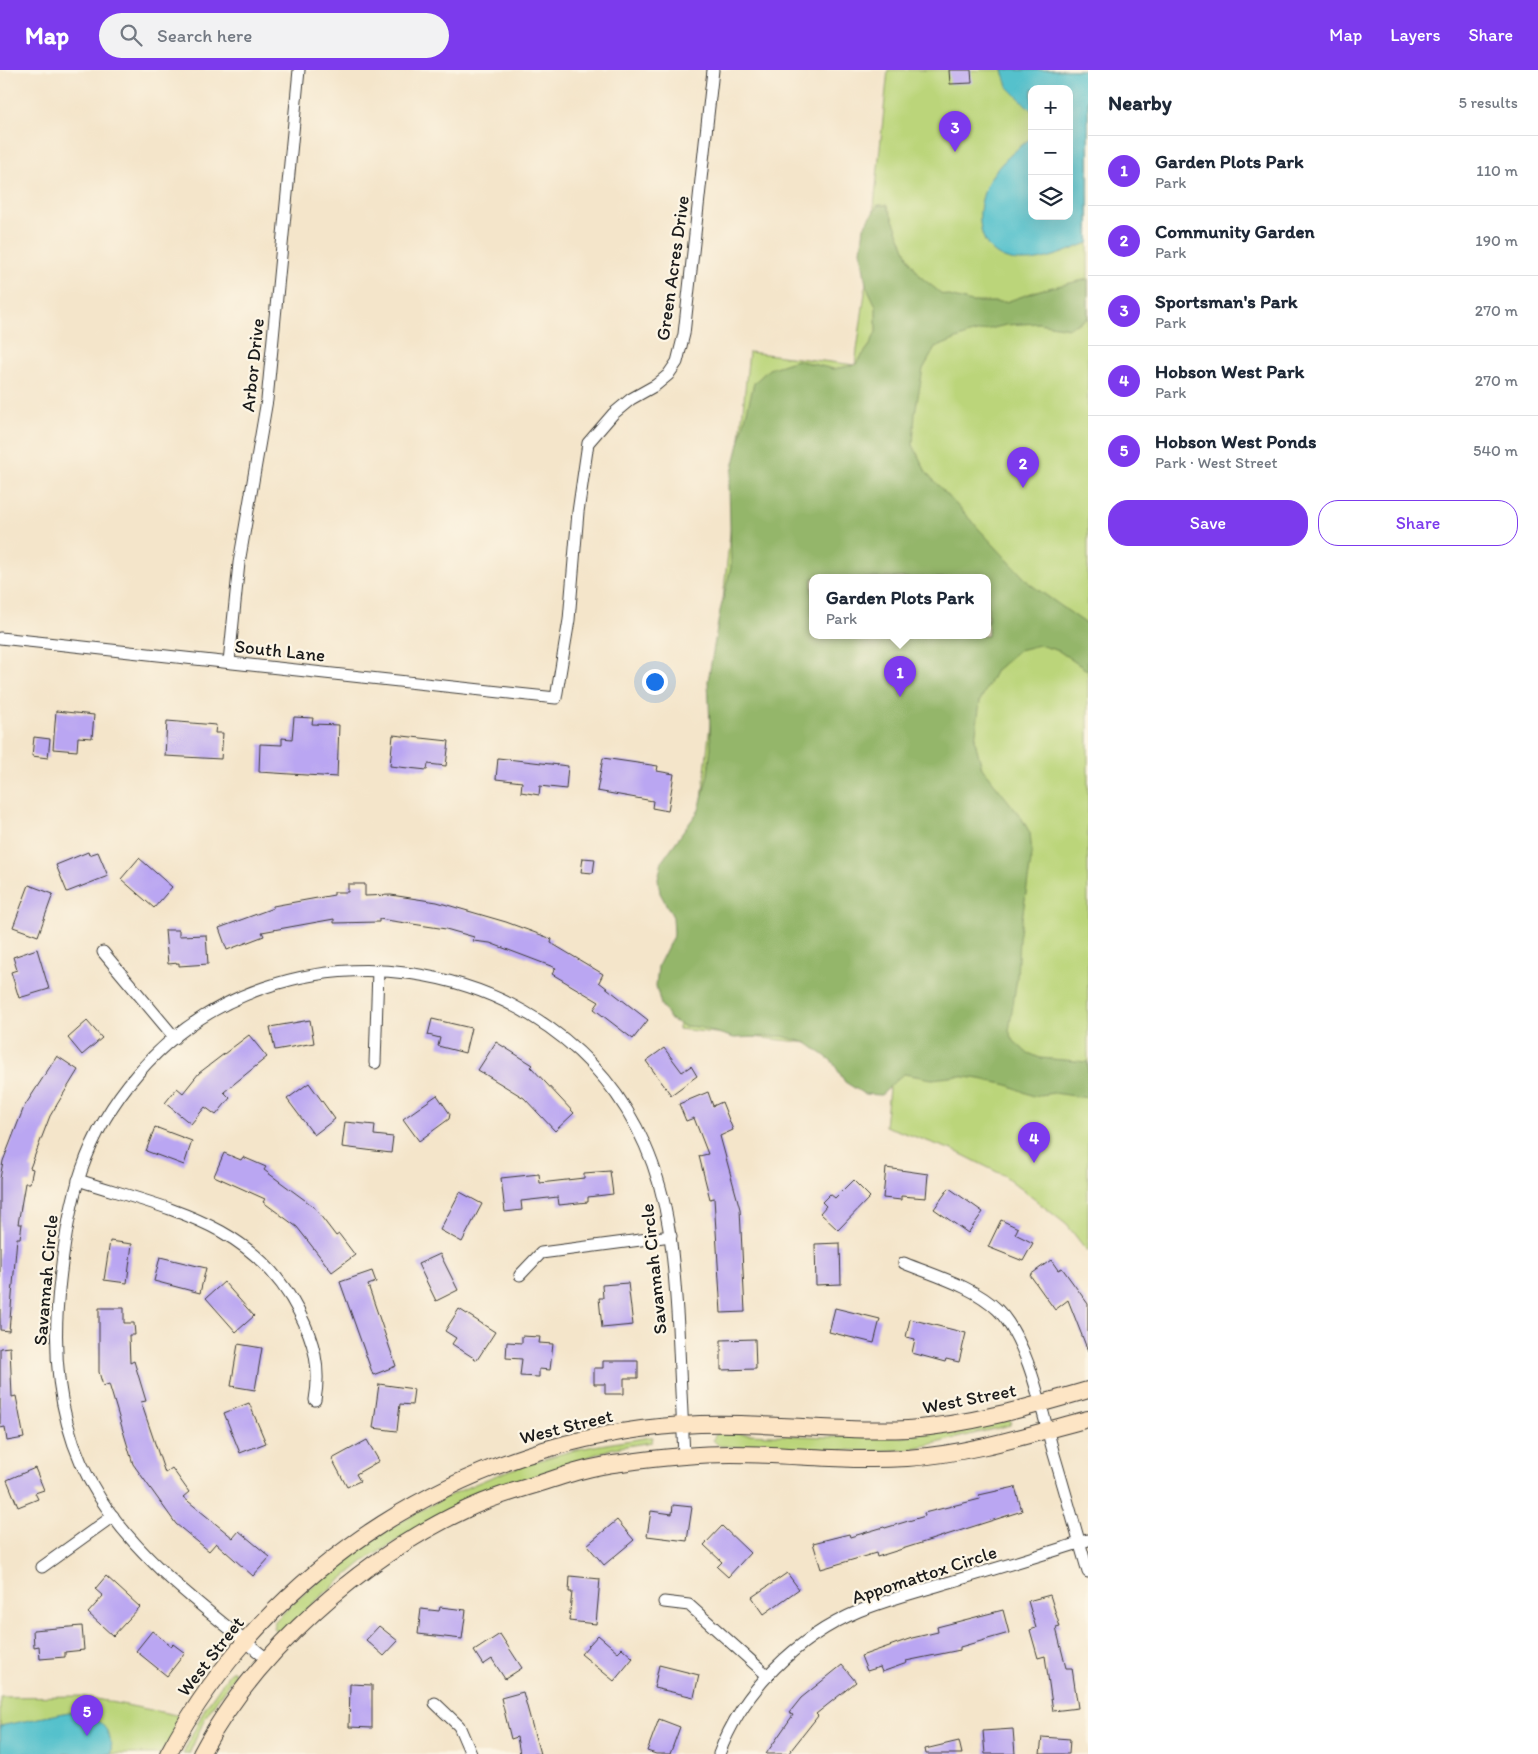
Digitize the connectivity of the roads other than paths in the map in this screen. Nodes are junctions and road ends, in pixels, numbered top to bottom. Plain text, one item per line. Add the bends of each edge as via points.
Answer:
1 (300, 70) edge
2 (714, 70) edge
3 (0, 638) edge
4 (229, 662) junction
5 (556, 698) joint
6 (102, 952) dead end
7 (378, 970) junction
8 (175, 1038) junction
9 (375, 1063) dead end
10 (78, 1180) junction
11 (671, 1236) junction
12 (904, 1263) dead end
13 (520, 1275) dead end
14 (1088, 1390) edge
15 (315, 1400) dead end
16 (1040, 1404) junction
17 (1088, 1419) edge
18 (683, 1425) junction
19 (1048, 1431) junction
20 (684, 1456) junction
21 (113, 1516) junction
22 (1084, 1541) edge
23 (42, 1567) dead end
24 (1088, 1572) edge
25 (664, 1602) dead end
26 (245, 1641) junction
27 (268, 1660) junction
28 (768, 1676) junction
29 (435, 1703) dead end
30 (168, 1754) edge
31 (201, 1754) edge
32 (472, 1754) edge
33 (719, 1754) edge

1 - 4 street, Arbor Drive via 267,400 239,563
2 - 5 street, Green Acres Drive via 684,334 676,362 668,375 631,399 588,443 578,512 569,620
3 - 4 street, South Lane
4 - 5 street, South Lane
6 - 8 street
7 - 8 street, Savannah Circle via 321,973 264,987 216,1009
7 - 9 street
7 - 11 street, Savannah Circle via 434,976 477,989 514,1006 568,1043 603,1079 639,1132 659,1180
8 - 10 street, Savannah Circle via 138,1073 112,1108 89,1149
10 - 15 street via 214,1226 253,1252 289,1292 304,1322 316,1353
10 - 21 street, Savannah Circle via 66,1223 57,1302 56,1361 60,1396 73,1442 89,1478
11 - 13 street via 541,1253
11 - 18 street, Savannah Circle
12 - 16 street via 963,1287 998,1310 1019,1340
14 - 16 street, West Street
16 - 18 street, West Street via 909,1429
16 - 19 street
17 - 19 street
18 - 20 street, Savannah Circle
18 - 26 street, West Street via 600,1436 548,1448 469,1477 420,1500 335,1556
19 - 20 street via 964,1451 906,1458
19 - 22 street
20 - 27 street via 618,1463 572,1473 468,1508 368,1568 336,1593
21 - 23 street
21 - 26 street, Savannah Circle via 154,1564
22 - 24 street
22 - 28 street, Appomattox Circle via 857,1612 803,1643
25 - 28 street via 689,1605
26 - 27 street, Savannah Circle
26 - 30 street, West Street via 194,1709
27 - 31 street via 220,1722
28 - 33 street, Appomattox Circle via 733,1724
29 - 32 street via 459,1726

